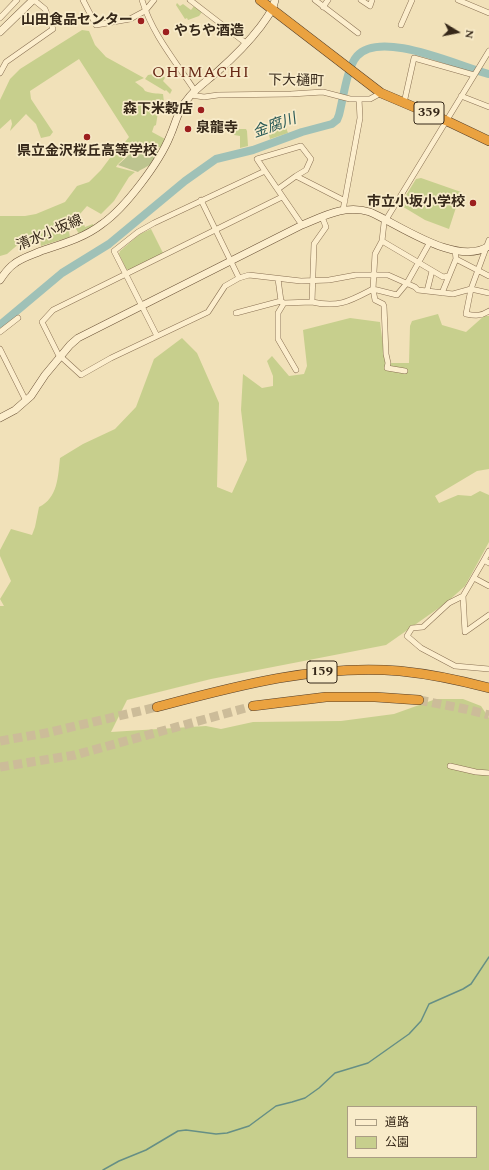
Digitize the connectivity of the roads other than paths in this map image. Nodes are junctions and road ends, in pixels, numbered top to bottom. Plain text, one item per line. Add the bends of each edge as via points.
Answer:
1 (17, 0) edge
2 (33, 0) edge
3 (83, 0) edge
4 (142, 0) edge
5 (154, 0) edge
6 (190, 0) edge
7 (260, 0) edge
8 (275, 0) edge
9 (315, 0) edge
10 (328, 0) edge
11 (361, 0) edge
12 (372, 0) edge
13 (412, 0) edge
14 (458, 0) edge
15 (323, 6) junction
16 (273, 10) junction
17 (145, 11) junction
18 (489, 13) edge
19 (0, 18) edge
20 (401, 25) dead end
21 (1, 30) edge
22 (358, 33) dead end
23 (247, 44) junction
24 (489, 52) edge
25 (0, 73) edge
26 (475, 75) junction
27 (193, 93) junction
28 (381, 93) junction
29 (461, 96) junction
30 (359, 99) junction
31 (404, 103) junction
32 (489, 107) edge
33 (447, 120) junction
34 (489, 141) edge
35 (265, 171) junction
36 (296, 176) junction
37 (278, 189) junction
38 (282, 197) junction
39 (201, 200) junction
40 (345, 200) junction
41 (343, 210) junction
42 (322, 217) junction
43 (386, 220) junction
44 (302, 226) junction
45 (216, 230) junction
46 (489, 240) edge
47 (382, 241) junction
48 (430, 242) junction
49 (488, 247) edge
50 (455, 250) junction
51 (456, 259) junction
52 (232, 261) junction
53 (419, 262) junction
54 (479, 270) junction
55 (432, 271) junction
56 (126, 274) junction
57 (374, 275) junction
58 (449, 276) junction
59 (489, 276) edge
60 (240, 278) junction
61 (278, 279) junction
62 (0, 280) edge
63 (313, 280) junction
64 (407, 283) junction
65 (373, 289) junction
66 (472, 289) junction
67 (426, 291) junction
68 (442, 293) junction
69 (489, 293) edge
70 (282, 302) junction
71 (312, 302) junction
72 (143, 306) junction
73 (489, 311) edge
74 (236, 313) dead end
75 (18, 318) dead end
76 (0, 332) edge
77 (157, 336) junction
78 (0, 349) edge
79 (60, 357) junction
80 (296, 370) dead end
81 (405, 371) dead end
82 (26, 401) junction
83 (0, 418) edge
84 (489, 551) edge
85 (484, 560) junction
86 (489, 563) edge
87 (474, 578) junction
88 (489, 586) edge
89 (463, 596) junction
90 (489, 615) edge
91 (489, 669) edge
92 (489, 688) edge
93 (419, 700) tunnel mouth
94 (157, 706) tunnel mouth
95 (253, 706) tunnel mouth
96 (450, 766) dead end
97 (489, 773) edge

1 - 19 street
2 - 21 street
2 - 25 street via 45,9 53,29 6,62
3 - 17 street via 96,25 130,19
4 - 17 street
5 - 17 street
6 - 23 street
7 - 16 highway, 359
8 - 16 street
9 - 15 street
10 - 15 street
11 - 12 street via 370,6
13 - 20 street
14 - 18 street
15 - 22 street
16 - 23 street, 清水小坂線
16 - 28 highway, 359
17 - 27 street
23 - 27 street, 清水小坂線
24 - 26 street
26 - 29 street
26 - 31 street via 414,58
27 - 30 street, 下大樋町 via 204,97 323,92
27 - 62 street, 清水小坂線 via 177,114 170,136 157,161 103,224 75,239 14,263
28 - 30 street, 下大樋町 via 370,99
28 - 31 highway, 359
29 - 32 street
29 - 33 street
30 - 40 street via 360,118
31 - 33 highway, 359
33 - 34 highway, 359
33 - 43 street
35 - 36 street via 257,159 301,146 311,159 306,170
35 - 37 street
35 - 39 street
36 - 37 street
36 - 40 street
37 - 38 street
38 - 44 street
38 - 45 street
39 - 45 street
39 - 56 street via 138,232 114,251
40 - 41 street
41 - 42 street
41 - 43 street via 363,210
42 - 44 street
42 - 63 street via 326,227 314,244
43 - 47 street
43 - 48 street
44 - 52 street
45 - 52 street
45 - 56 street
46 - 49 street
47 - 53 street
47 - 57 street via 375,254
48 - 50 street via 445,249
48 - 53 street
49 - 50 street
49 - 54 street
50 - 51 street
51 - 54 street
51 - 58 street
52 - 60 street
52 - 72 street
53 - 55 street
53 - 64 street
54 - 59 street
54 - 66 street
55 - 58 street via 443,277
55 - 67 street
56 - 72 street
56 - 79 street via 53,310 42,322
57 - 63 street
57 - 64 street via 388,274
57 - 65 street
58 - 68 street
60 - 61 street via 249,275
60 - 77 street via 225,286 208,312
61 - 63 street
61 - 70 street
63 - 71 street
64 - 65 street via 397,295
64 - 67 street via 418,290
65 - 71 street via 340,304
65 - 81 street via 375,300 384,306 387,368
66 - 68 street via 453,294
66 - 69 street
66 - 73 street via 466,314 476,316
67 - 68 street
70 - 71 street
70 - 74 street
70 - 80 street via 278,313 278,339
72 - 77 street
72 - 79 street via 78,338
75 - 76 street
77 - 79 street via 80,375
78 - 82 street
79 - 82 street
82 - 83 street
84 - 85 street
85 - 86 street
85 - 87 street
87 - 88 street
87 - 89 street
89 - 90 street via 465,632
89 - 91 street via 449,603 422,628 412,628 407,636 421,648 455,666
92 - 94 highway, 159 via 419,673 346,671 277,679
93 - 95 highway, 159 via 326,696
96 - 97 street

